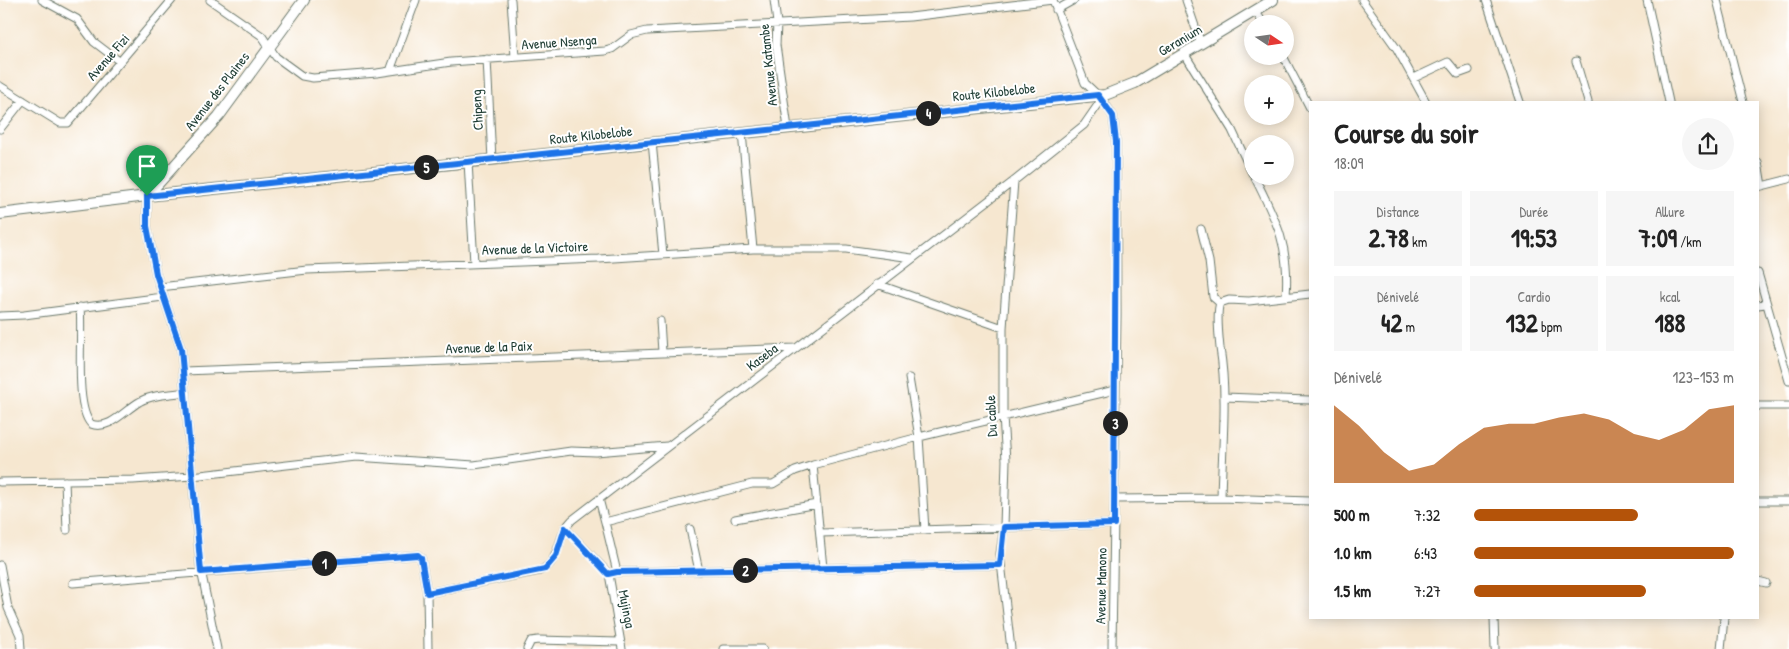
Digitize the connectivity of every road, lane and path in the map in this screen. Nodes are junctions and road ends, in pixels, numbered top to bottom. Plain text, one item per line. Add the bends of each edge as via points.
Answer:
1 (42, 0) edge
2 (172, 0) edge
3 (210, 0) edge
4 (304, 0) edge
5 (416, 0) edge
6 (511, 0) edge
7 (774, 0) edge
8 (1053, 0) edge
9 (1074, 0) edge
10 (1186, 0) edge
11 (1273, 0) edge
12 (1362, 0) edge
13 (1486, 0) edge
14 (1647, 0) edge
15 (1717, 0) edge
16 (1056, 10) junction
17 (1255, 10) junction
18 (1258, 15) edge
19 (777, 23) junction
20 (1201, 44) junction
21 (269, 46) junction
22 (1184, 53) junction
23 (515, 57) junction
24 (487, 59) junction
25 (119, 61) junction
26 (1576, 62) dead end
27 (1288, 65) edge
28 (1469, 70) dead end
29 (390, 71) junction
30 (1414, 78) junction
31 (0, 86) edge
32 (1100, 97) junction
33 (23, 100) junction
34 (1426, 101) edge
35 (1520, 101) edge
36 (1588, 101) edge
37 (1670, 101) edge
38 (1743, 101) edge
39 (1309, 106) edge
40 (788, 128) junction
41 (0, 129) edge
42 (742, 133) junction
43 (652, 142) junction
44 (1244, 156) edge
45 (492, 160) junction
46 (468, 162) junction
47 (1789, 179) edge
48 (1014, 181) junction
49 (1258, 185) edge
50 (1760, 186) edge
51 (147, 196) junction
52 (0, 214) edge
53 (1202, 229) dead end
54 (753, 249) junction
55 (663, 255) junction
56 (912, 258) junction
57 (474, 263) junction
58 (1759, 283) edge
59 (877, 284) junction
60 (160, 287) junction
61 (1309, 294) edge
62 (1286, 296) junction
63 (163, 297) junction
64 (1220, 303) junction
65 (1761, 304) edge
66 (80, 308) junction
67 (0, 316) edge
68 (660, 321) dead end
69 (1003, 328) junction
70 (795, 348) junction
71 (662, 352) junction
72 (184, 371) junction
73 (909, 378) dead end
74 (1789, 381) edge
75 (1116, 390) junction
76 (185, 392) junction
77 (1224, 398) junction
78 (1309, 400) edge
79 (1759, 406) edge
80 (1789, 406) edge
81 (1003, 417) junction
82 (919, 437) junction
83 (667, 446) junction
84 (813, 465) junction
85 (192, 476) junction
86 (65, 481) junction
87 (0, 482) edge
88 (1221, 498) junction
89 (599, 499) junction
90 (1115, 499) junction
91 (1309, 501) edge
92 (1759, 501) edge
93 (1789, 501) edge
94 (817, 504) junction
95 (735, 519) dead end
96 (605, 522) junction
97 (1114, 524) junction
98 (1004, 527) junction
99 (565, 528) junction
100 (690, 529) dead end
101 (67, 530) dead end
102 (924, 530) junction
103 (821, 533) junction
104 (0, 565) edge
105 (1000, 565) junction
106 (823, 568) junction
107 (699, 571) junction
108 (201, 572) junction
109 (617, 572) junction
110 (608, 574) junction
111 (1759, 581) edge
112 (73, 583) dead end
113 (1766, 583) dead end
114 (427, 593) junction
115 (1494, 619) edge
116 (1724, 619) edge
117 (621, 646) edge
118 (21, 649) edge
119 (217, 649) edge
120 (428, 649) edge
121 (527, 649) edge
122 (726, 649) edge
123 (763, 649) edge
124 (1011, 649) edge
125 (1112, 649) edge
126 (1495, 649) edge
127 (1722, 649) edge

1 - 25 street via 77,19 94,42
2 - 25 street, Avenue Fizi
3 - 21 street, Avenue Nsenga via 262,36
4 - 21 street, Avenue des Plaines
5 - 29 street
6 - 23 street
7 - 19 street, Avenue Katambe
8 - 16 street, Avenue Manono
8 - 19 street, Avenue Nsenga via 910,17
9 - 16 street
10 - 20 street
11 - 17 street, Geranium
12 - 30 street
13 - 35 street
14 - 37 street
15 - 38 street
16 - 32 street, Avenue Manono via 1086,83
17 - 18 street
17 - 20 street, Geranium
19 - 23 street, Avenue Nsenga via 647,31 627,38 609,51
19 - 40 street, Avenue Katambe via 776,45
20 - 22 street, Geranium
21 - 29 street, Avenue Nsenga via 276,57 309,78
21 - 51 street, Avenue des Plaines via 219,116
22 - 32 street, Geranium via 1127,87
22 - 44 street via 1232,130
23 - 24 street, Avenue Nsenga
24 - 29 street, Avenue Nsenga
24 - 45 street, Chipeng
25 - 33 street, Avenue Fizi via 65,124
26 - 36 street
27 - 39 street
28 - 30 street via 1458,74 1448,62
30 - 34 street
31 - 33 street
32 - 40 street, Route Kilobelobe
32 - 48 street, Kaseba via 1084,125
32 - 75 street, Avenue Manono via 1113,116 1116,142
33 - 41 street
40 - 42 street, Route Kilobelobe
42 - 43 street, Route Kilobelobe
42 - 54 street
43 - 45 street, Route Kilobelobe
43 - 55 street
45 - 46 street, Route Kilobelobe
46 - 51 street, Route Kilobelobe
46 - 57 street
47 - 50 street
48 - 56 street, Kaseba
48 - 69 street, Du cable
49 - 62 street via 1284,241 1288,267
51 - 52 street, Route Kilobelobe
51 - 60 street via 147,226
53 - 64 street via 1214,297
54 - 55 street, Avenue de la Victoire
54 - 56 street, Avenue de la Victoire via 856,249
55 - 57 street, Avenue de la Victoire
56 - 59 street, Kaseba
57 - 60 street, Avenue de la Victoire via 307,270
58 - 65 street
59 - 69 street
59 - 70 street, Kaseba
60 - 63 street
61 - 62 street
62 - 64 street
63 - 66 street
63 - 72 street via 181,349
64 - 77 street via 1218,332 1224,370
65 - 74 street
66 - 67 street
66 - 76 street via 82,392 86,416 92,424 112,422 141,401
68 - 71 street
69 - 81 street, Du cable
70 - 71 street, Avenue de la Paix
70 - 83 street, Kaseba
71 - 72 street, Avenue de la Paix
72 - 76 street
73 - 82 street
75 - 81 street
75 - 90 street, Avenue Manono
76 - 85 street
77 - 78 street
77 - 88 street
79 - 80 street
81 - 82 street
81 - 98 street, Du cable via 1006,460
82 - 84 street
82 - 102 street
83 - 85 street via 596,452 571,450 474,465 356,457
83 - 89 street, Kaseba
84 - 94 street
84 - 96 street via 773,484 752,484
85 - 86 street
85 - 108 street
86 - 87 street
86 - 101 street
88 - 90 street
88 - 91 street
89 - 96 street
89 - 99 street, Kaseba
90 - 97 street, Avenue Manono
92 - 93 street
94 - 95 street
94 - 103 street
96 - 109 street
97 - 98 street
97 - 125 street, Avenue Manono
98 - 102 street
98 - 105 street, Du cable
99 - 110 street
99 - 114 street via 556,556 545,569
100 - 107 street
102 - 103 street
103 - 106 street
104 - 118 street via 8,608 20,635
105 - 106 street
105 - 124 street, Du cable
106 - 107 street
107 - 109 street
108 - 112 street
108 - 114 street via 418,555
108 - 119 street
109 - 110 street
110 - 117 street, Mujinga
111 - 113 street
114 - 120 street
115 - 126 street
116 - 127 street
117 - 121 street via 538,640 531,641
122 - 123 street

